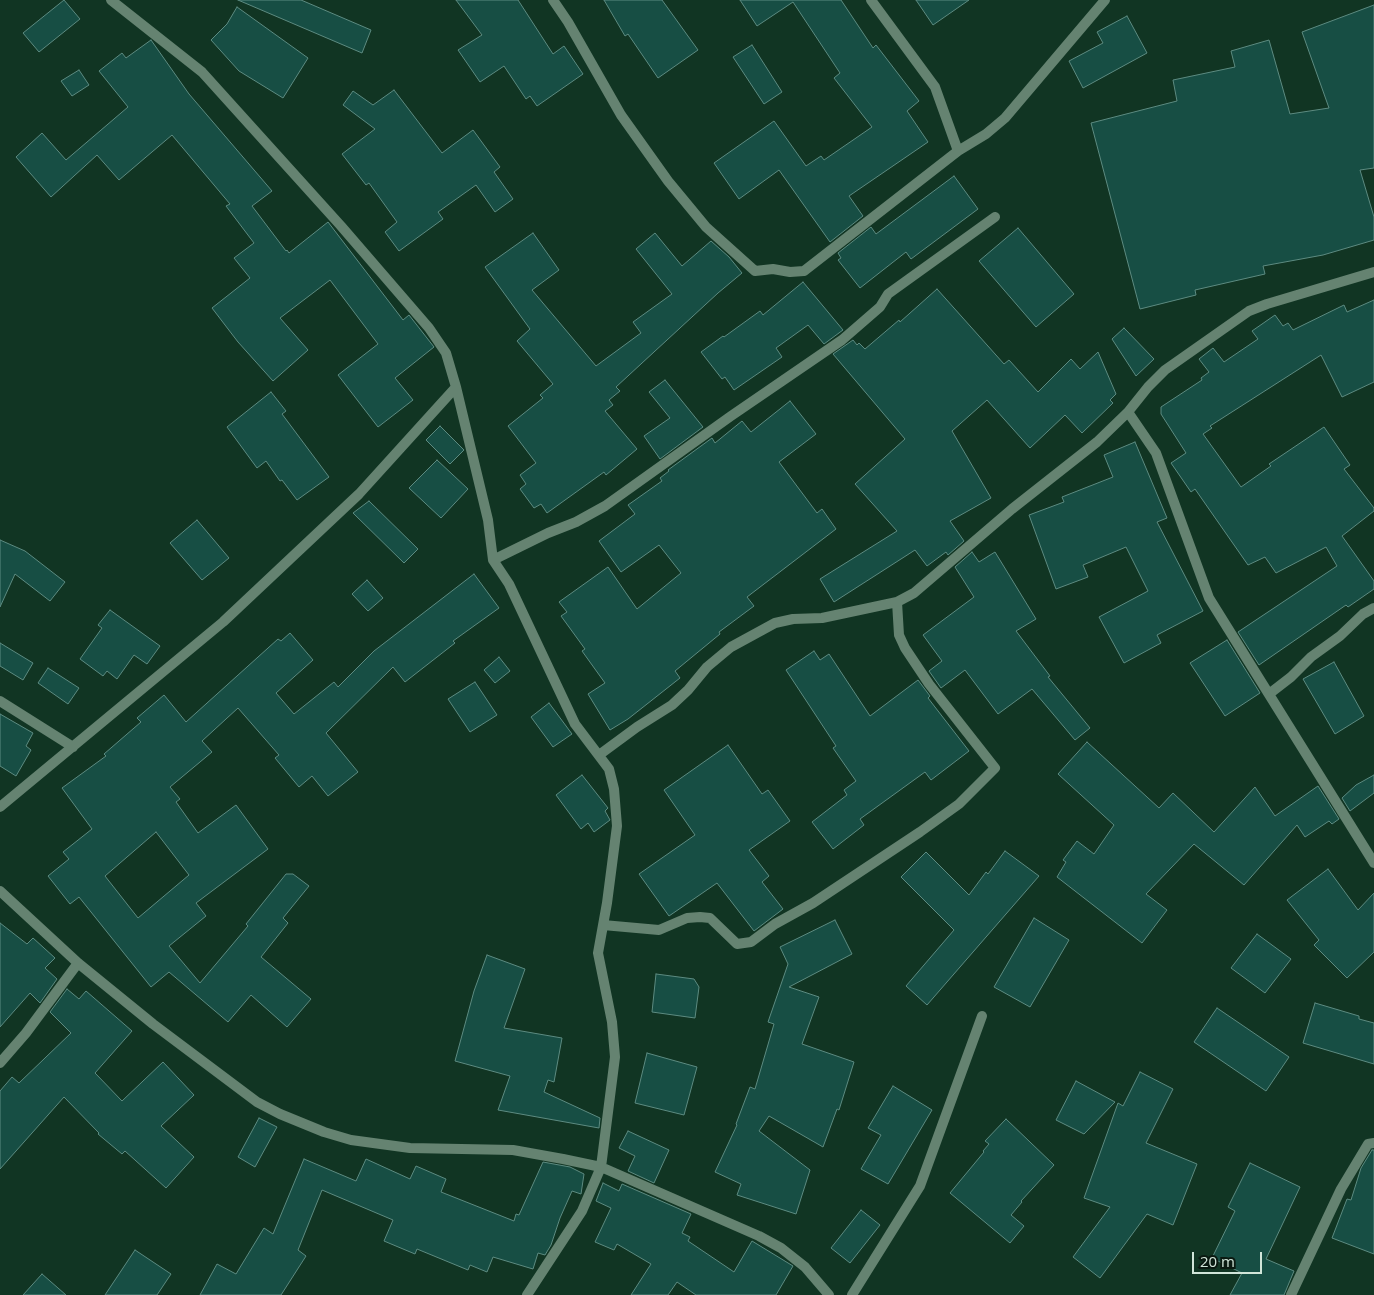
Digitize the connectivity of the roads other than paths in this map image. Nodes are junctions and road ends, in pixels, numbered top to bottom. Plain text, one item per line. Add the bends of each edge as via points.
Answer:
1 (111, 0) edge
2 (553, 0) edge
3 (871, 0) edge
4 (1105, 0) edge
5 (958, 151) junction
6 (995, 217) dead end
7 (1374, 272) edge
8 (456, 387) junction
9 (1128, 412) junction
10 (493, 560) junction
11 (897, 602) junction
12 (1374, 608) edge
13 (1269, 694) junction
14 (0, 701) edge
15 (73, 747) junction
16 (600, 755) junction
17 (0, 807) edge
18 (1374, 863) edge
19 (0, 891) edge
20 (603, 925) junction
21 (78, 963) junction
22 (982, 1016) dead end
23 (0, 1063) edge
24 (1374, 1144) edge
25 (601, 1167) junction
26 (527, 1295) edge
27 (829, 1295) edge
28 (852, 1295) edge
29 (1292, 1295) edge

1 - 8 street via 202,72 341,226 429,328 446,353
2 - 5 street via 621,115 668,181 706,227 756,271 804,271
3 - 5 street via 935,87
4 - 5 street via 1005,118
6 - 10 street via 888,294 880,307 842,340 605,506
7 - 9 street via 1250,311 1165,370
8 - 10 street via 488,520
8 - 15 street via 359,494 223,622
9 - 11 street via 1097,442 914,592
9 - 13 street via 1156,453 1209,598
10 - 16 street via 509,584 575,724
11 - 16 street via 822,618 774,623 731,647 707,667 672,705
11 - 20 street via 899,635 905,648 995,768 959,804 920,832 751,942 737,944 710,918 687,918 659,930
12 - 13 street via 1362,614
13 - 18 street
14 - 15 street
15 - 17 street
16 - 20 street via 609,769 614,789 617,826
19 - 21 street
20 - 25 street via 598,953 612,1022 615,1057
21 - 23 street
21 - 25 street via 257,1102 324,1132 351,1140 410,1148 513,1150
22 - 28 street via 920,1186
24 - 29 street via 1368,1144 1341,1189
25 - 26 street via 582,1211
25 - 27 street via 781,1248 805,1267

